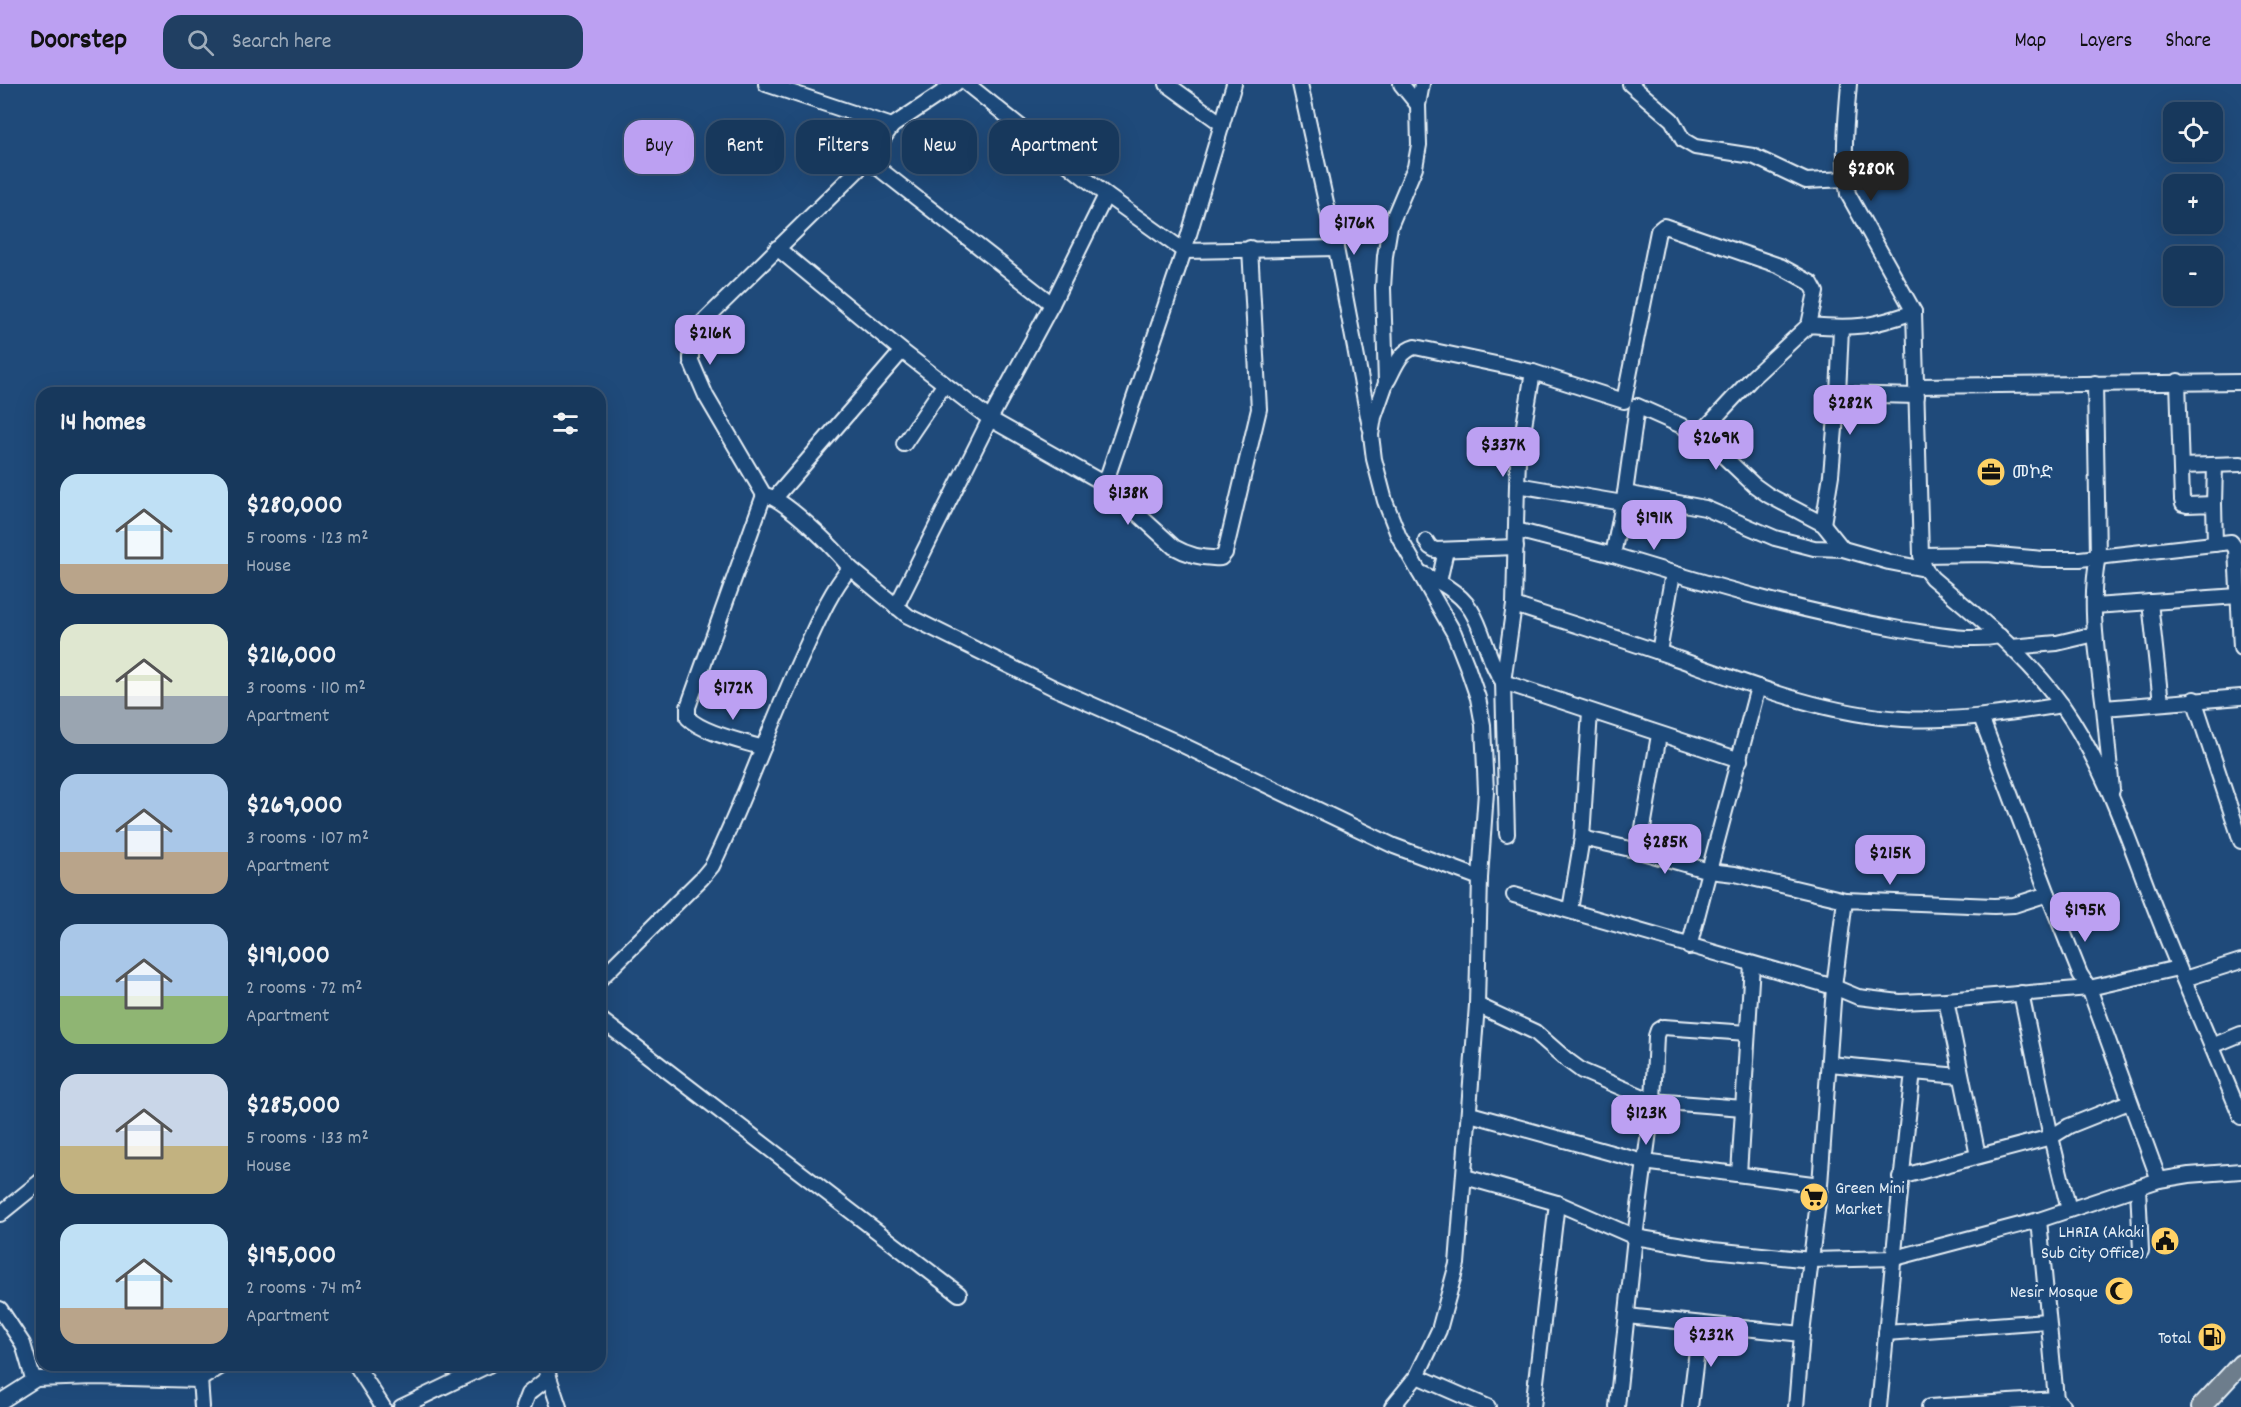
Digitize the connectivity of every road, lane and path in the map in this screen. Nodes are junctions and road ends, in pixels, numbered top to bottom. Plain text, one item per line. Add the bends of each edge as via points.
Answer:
1 (766, 84) edge
2 (955, 84) edge
3 (967, 84) edge
4 (1167, 84) edge
5 (1234, 84) edge
6 (1300, 84) edge
7 (1401, 84) edge
8 (1422, 84) edge
9 (1630, 84) edge
10 (1849, 84) edge
11 (1418, 105) junction
12 (1222, 124) junction
13 (892, 126) junction
14 (890, 129) edge
15 (854, 174) edge
16 (886, 174) edge
17 (1846, 179) junction
18 (1106, 195) junction
19 (777, 248) junction
20 (1250, 248) junction
21 (1336, 248) junction
22 (1185, 251) junction
23 (1052, 304) junction
24 (1914, 312) junction
25 (1809, 325) junction
26 (1841, 328) junction
27 (902, 351) junction
28 (1533, 372) junction
29 (2178, 381) junction
30 (2241, 382) edge
31 (1386, 383) junction
32 (2095, 383) junction
33 (944, 385) junction
34 (1917, 391) junction
35 (1838, 394) junction
36 (1631, 403) junction
37 (990, 418) junction
38 (1700, 434) junction
39 (1371, 435) junction
40 (904, 444) dead end
41 (2241, 464) edge
42 (2215, 465) junction
43 (2181, 466) junction
44 (1105, 484) junction
45 (1517, 484) junction
46 (770, 497) junction
47 (1624, 498) junction
48 (2214, 504) junction
49 (1823, 524) junction
50 (1516, 530) junction
51 (1426, 541) dead end
52 (2215, 544) junction
53 (1516, 547) junction
54 (1843, 549) junction
55 (1446, 550) junction
56 (1613, 555) junction
57 (2098, 556) junction
58 (1923, 562) junction
59 (850, 568) junction
60 (1417, 571) junction
61 (1673, 573) junction
62 (1439, 582) junction
63 (2238, 596) junction
64 (2150, 602) junction
65 (1514, 606) junction
66 (2094, 606) junction
67 (896, 607) junction
68 (2095, 634) junction
69 (2000, 636) junction
70 (2011, 647) junction
71 (2241, 648) edge
72 (1659, 652) junction
73 (1503, 682) junction
74 (1758, 687) junction
75 (2241, 697) edge
76 (2194, 699) junction
77 (2162, 703) junction
78 (2062, 705) junction
79 (2104, 708) junction
80 (1590, 712) junction
81 (1981, 717) junction
82 (1659, 735) junction
83 (763, 748) junction
84 (1740, 760) junction
85 (2114, 802) junction
86 (1507, 834) dead end
87 (1582, 837) junction
88 (2241, 841) edge
89 (1639, 850) junction
90 (1711, 866) junction
91 (1480, 878) junction
92 (2048, 894) junction
93 (1514, 895) dead end
94 (1845, 900) junction
95 (1570, 910) junction
96 (1689, 947) junction
97 (2241, 961) edge
98 (1752, 964) junction
99 (606, 973) edge
100 (2181, 973) junction
101 (1834, 987) junction
102 (2089, 987) junction
103 (2021, 993) junction
104 (1946, 1000) junction
105 (1477, 1005) junction
106 (606, 1024) edge
107 (1748, 1033) junction
108 (2241, 1034) edge
109 (2212, 1046) junction
110 (1830, 1064) junction
111 (1913, 1072) junction
112 (1960, 1076) junction
113 (1653, 1101) junction
114 (2129, 1102) junction
115 (1743, 1108) junction
116 (1470, 1114) junction
117 (2241, 1117) edge
118 (2051, 1137) junction
119 (1978, 1156) junction
120 (1644, 1162) junction
121 (2241, 1171) edge
122 (1739, 1174) junction
123 (1466, 1177) junction
124 (1900, 1177) junction
125 (2158, 1180) junction
126 (36, 1185) edge
127 (1820, 1185) junction
128 (2138, 1187) junction
129 (1557, 1203) junction
130 (2069, 1210) junction
131 (0, 1214) edge
132 (2039, 1220) junction
133 (1635, 1237) junction
134 (2141, 1251) dead end
135 (1895, 1258) junction
136 (1811, 1260) junction
137 (959, 1293) dead end
138 (0, 1309) edge
139 (1627, 1316) junction
140 (2047, 1321) junction
141 (1700, 1325) junction
142 (1886, 1333) junction
143 (1802, 1334) junction
144 (2241, 1364) edge
145 (102, 1371) edge
146 (199, 1371) edge
147 (213, 1371) edge
148 (360, 1371) edge
149 (547, 1371) edge
150 (461, 1372) edge
151 (1417, 1376) junction
152 (95, 1377) junction
153 (36, 1379) junction
154 (199, 1380) junction
155 (0, 1402) edge
156 (2060, 1403) edge
157 (202, 1407) edge
158 (383, 1407) edge
159 (401, 1407) edge
160 (523, 1407) edge
161 (559, 1407) edge
162 (1392, 1407) edge
163 (1488, 1407) edge
164 (1533, 1407) edge
165 (1617, 1407) edge
166 (1690, 1407) edge
167 (1796, 1407) edge
168 (1879, 1407) edge
169 (1929, 1407) edge
170 (2201, 1407) edge

1 - 13 street
2 - 13 street
3 - 18 street
4 - 12 street
5 - 12 street
6 - 21 street
7 - 11 street
8 - 11 street
9 - 17 street via 1672,120 1683,140 1695,147 1753,156 1806,181
10 - 17 street
11 - 31 street via 1415,167 1390,226 1385,256
12 - 22 street
13 - 14 street
15 - 19 street
16 - 23 street
17 - 24 street via 1848,194
18 - 22 street
18 - 23 street
19 - 27 street
19 - 46 street via 700,325 691,348 691,360 706,396
20 - 21 street
20 - 22 street
20 - 44 street via 1259,409 1225,553 1221,558 1210,558 1174,547
21 - 39 street
22 - 44 street
23 - 37 street
24 - 26 street via 1880,324
24 - 34 street
25 - 26 street
25 - 36 street via 1816,292 1811,283 1770,263 1660,227
25 - 38 street
26 - 35 street
27 - 33 street
27 - 46 street
28 - 31 street via 1415,347 1402,354
28 - 36 street
28 - 45 street
29 - 30 street
29 - 32 street
29 - 43 street
31 - 39 street
32 - 34 street
32 - 57 street
33 - 37 street
33 - 40 street
34 - 35 street
34 - 58 street
35 - 49 street
36 - 38 street
36 - 47 street
37 - 44 street
37 - 67 street
38 - 49 street via 1754,485
39 - 60 street via 1385,501
41 - 42 street
42 - 43 street
42 - 48 street
43 - 48 street via 2183,504
45 - 47 street
45 - 50 street
46 - 59 street via 835,549
46 - 83 street via 687,713 691,721 705,728
47 - 54 street via 1705,508 1775,538 1814,548
47 - 56 street
48 - 52 street
49 - 54 street
50 - 53 street
50 - 56 street
51 - 55 street via 1430,548
52 - 57 street
52 - 63 street via 2234,544
53 - 55 street
53 - 65 street
54 - 58 street via 1888,562
55 - 62 street
56 - 61 street
57 - 58 street via 2043,559 1987,554
57 - 66 street
58 - 69 street via 1932,578
59 - 67 street
59 - 83 street via 817,623
60 - 62 street
60 - 91 street via 1454,633 1482,716 1486,792
61 - 69 street via 1845,619 1969,638
61 - 72 street
62 - 73 street via 1470,608 1492,665
63 - 64 street
63 - 71 street
64 - 66 street
64 - 77 street
65 - 72 street
65 - 73 street
66 - 68 street
67 - 91 street via 1052,687 1394,846
68 - 70 street via 2057,643
68 - 79 street
69 - 70 street
70 - 78 street
72 - 74 street
73 - 80 street
73 - 86 street
74 - 81 street via 1796,700 1862,714 1902,719
74 - 84 street
75 - 76 street
76 - 77 street
76 - 88 street
77 - 79 street
78 - 81 street
78 - 85 street
79 - 85 street
80 - 82 street
80 - 87 street
81 - 92 street
82 - 84 street
82 - 89 street
83 - 99 street via 712,866
84 - 90 street
85 - 100 street
87 - 89 street
87 - 95 street
89 - 90 street
90 - 94 street
90 - 96 street
91 - 105 street
92 - 94 street via 2000,906
92 - 102 street
93 - 95 street
94 - 101 street
95 - 96 street
96 - 98 street
97 - 100 street
98 - 101 street
98 - 107 street
100 - 102 street
100 - 109 street
101 - 104 street via 1858,997 1900,1002
101 - 110 street
102 - 103 street
102 - 114 street
103 - 104 street
103 - 118 street
104 - 112 street
105 - 113 street via 1535,1032 1582,1071
105 - 116 street
106 - 137 street
107 - 113 street via 1658,1030
107 - 115 street
108 - 109 street
109 - 117 street
110 - 111 street
110 - 127 street
111 - 112 street
111 - 124 street
112 - 119 street
113 - 115 street
113 - 120 street
114 - 118 street
114 - 125 street
115 - 122 street
116 - 120 street
116 - 123 street
118 - 119 street
118 - 130 street
119 - 124 street
120 - 122 street
120 - 133 street
121 - 125 street
122 - 127 street
123 - 129 street
123 - 151 street via 1450,1296
124 - 135 street
125 - 128 street
126 - 131 street
127 - 136 street
128 - 130 street
128 - 134 street
129 - 133 street
129 - 164 street
130 - 132 street
132 - 135 street
132 - 140 street
133 - 136 street
133 - 139 street
135 - 136 street
135 - 142 street
136 - 143 street
138 - 153 street via 23,1344
139 - 141 street
139 - 165 street
140 - 142 street
140 - 156 street
141 - 143 street
141 - 166 street
142 - 168 street
143 - 167 street
144 - 170 main road
145 - 152 street
146 - 154 street
147 - 154 street
148 - 158 street
149 - 160 street via 528,1394
149 - 161 street
150 - 159 street
151 - 162 street
151 - 163 street
152 - 153 street
152 - 154 street
153 - 155 street
154 - 157 street
156 - 169 street

